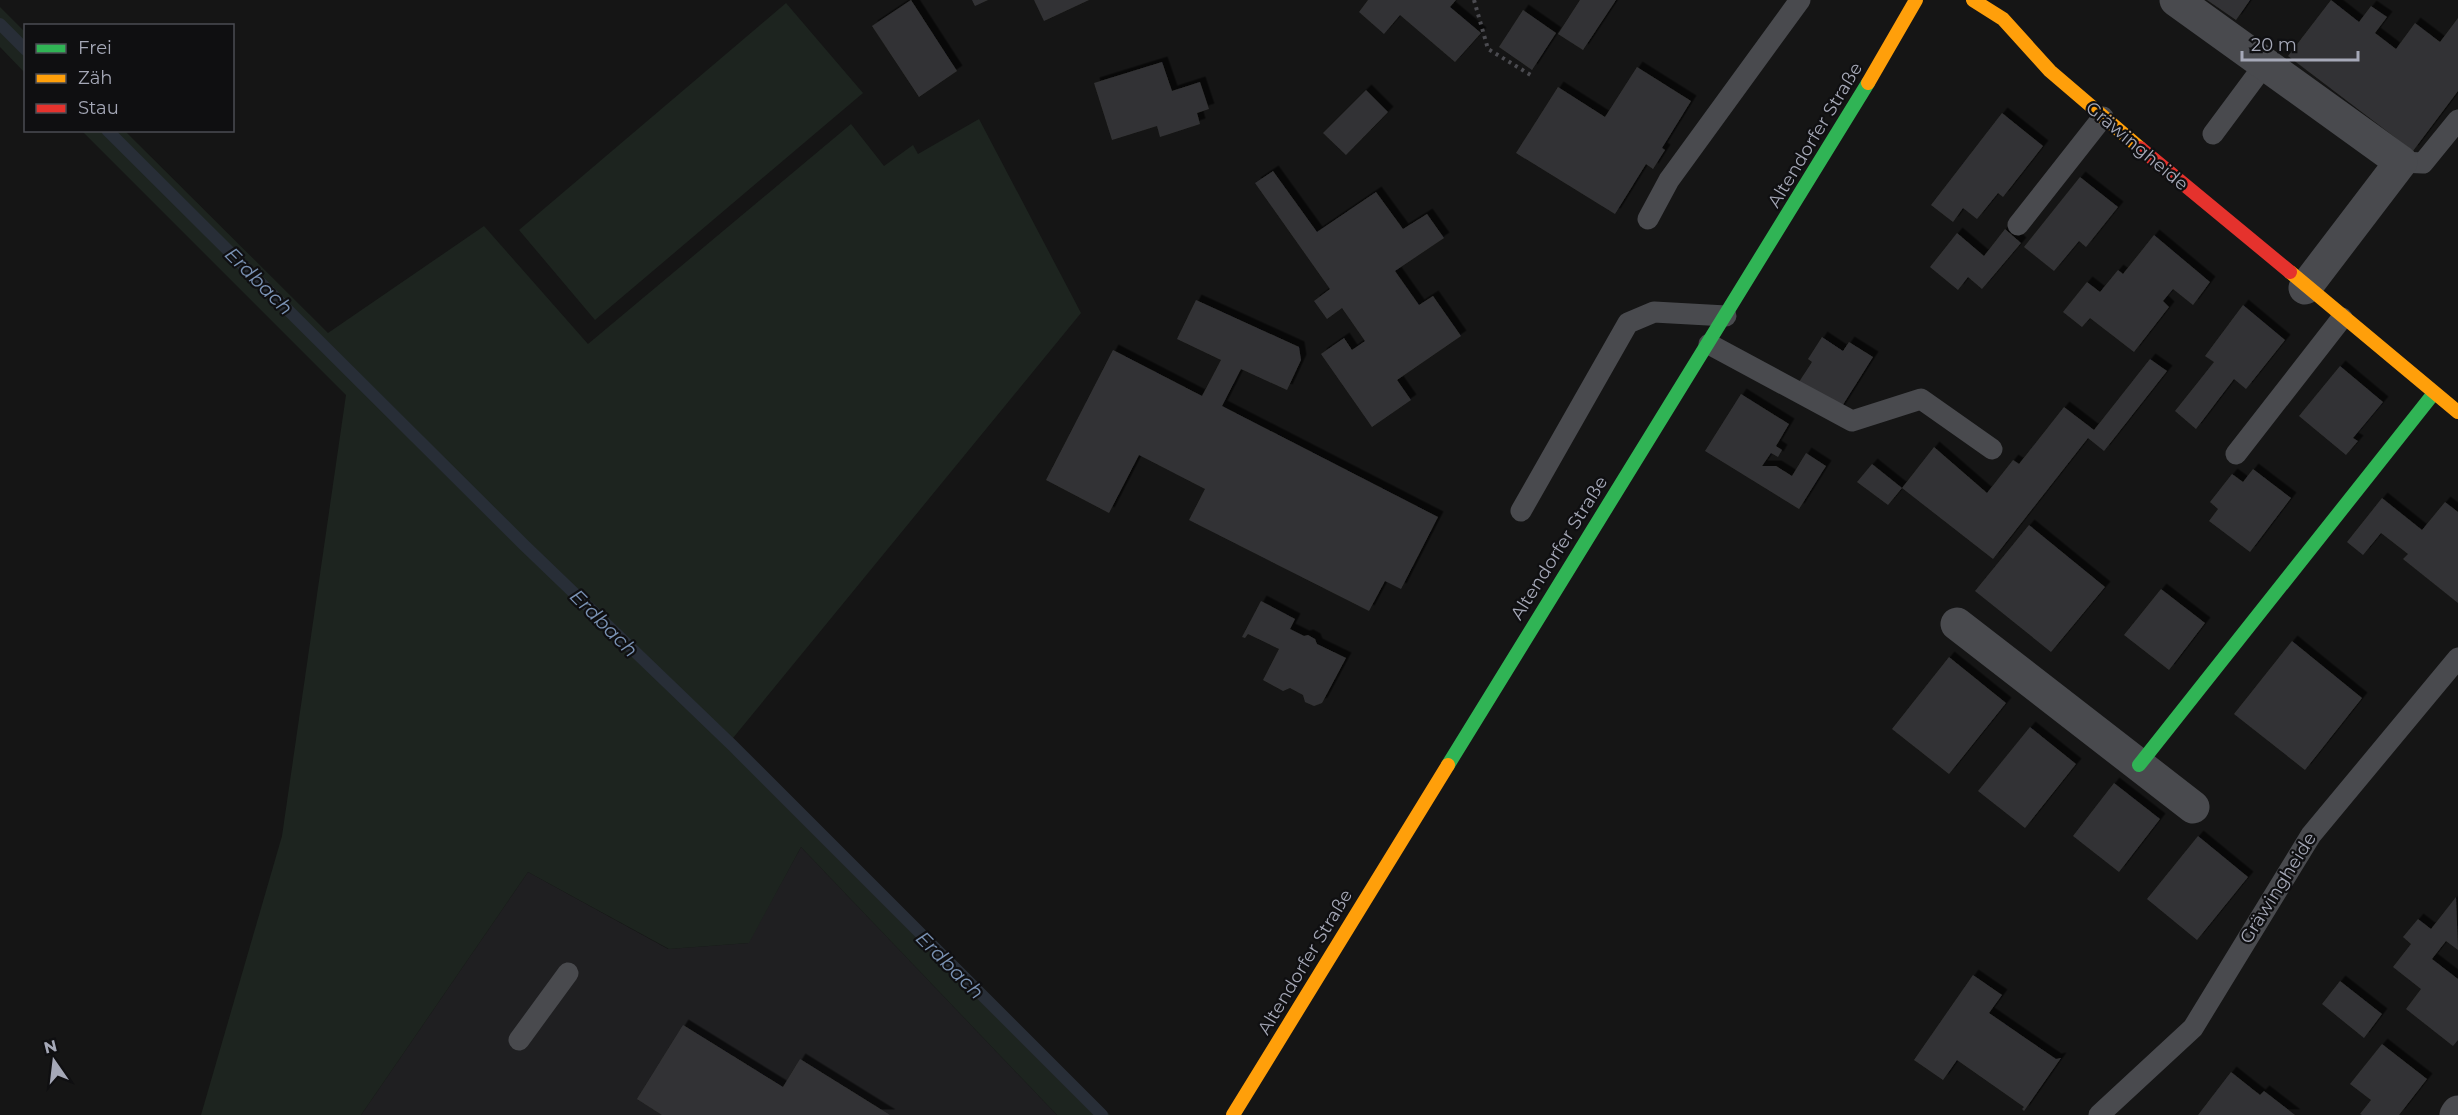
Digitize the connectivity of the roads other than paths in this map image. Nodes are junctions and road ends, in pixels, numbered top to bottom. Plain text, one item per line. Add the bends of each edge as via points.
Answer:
1 (1800, 0) edge
2 (1916, 0) edge
3 (1973, 0) edge
4 (2176, 0) edge
5 (2265, 64) junction
6 (2103, 117) junction
7 (2458, 120) edge
8 (2213, 134) dead end
9 (2401, 162) junction
10 (1648, 219) dead end
11 (2018, 225) dead end
12 (2305, 288) junction
13 (1726, 316) junction
14 (2342, 318) junction
15 (1709, 344) junction
16 (2434, 393) junction
17 (2458, 412) edge
18 (1992, 449) dead end
19 (2236, 454) dead end
20 (1521, 511) dead end
21 (1957, 624) dead end
22 (2458, 658) edge
23 (2139, 765) junction
24 (2193, 807) dead end
25 (568, 973) dead end
26 (519, 1040) dead end
27 (1233, 1115) edge
28 (2099, 1115) edge

1 - 10 lane via 1669,180
2 - 13 street, Altendorfer Straße
3 - 6 street, Gräwingheide via 2003,19 2050,71
4 - 5 street
5 - 8 lane
5 - 9 street
6 - 11 lane
6 - 12 street, Gräwingheide
7 - 9 lane via 2423,163
9 - 12 street
12 - 14 street, Gräwingheide
13 - 15 street, Altendorfer Straße
13 - 20 lane via 1654,312 1628,323
14 - 16 street, Gräwingheide
14 - 19 lane
15 - 18 lane via 1852,421 1921,399
15 - 27 street, Altendorfer Straße
16 - 17 street, Gräwingheide
16 - 23 street
21 - 23 street
22 - 28 lane, Gräwingheide via 2311,835 2193,1028
23 - 24 street
25 - 26 lane

